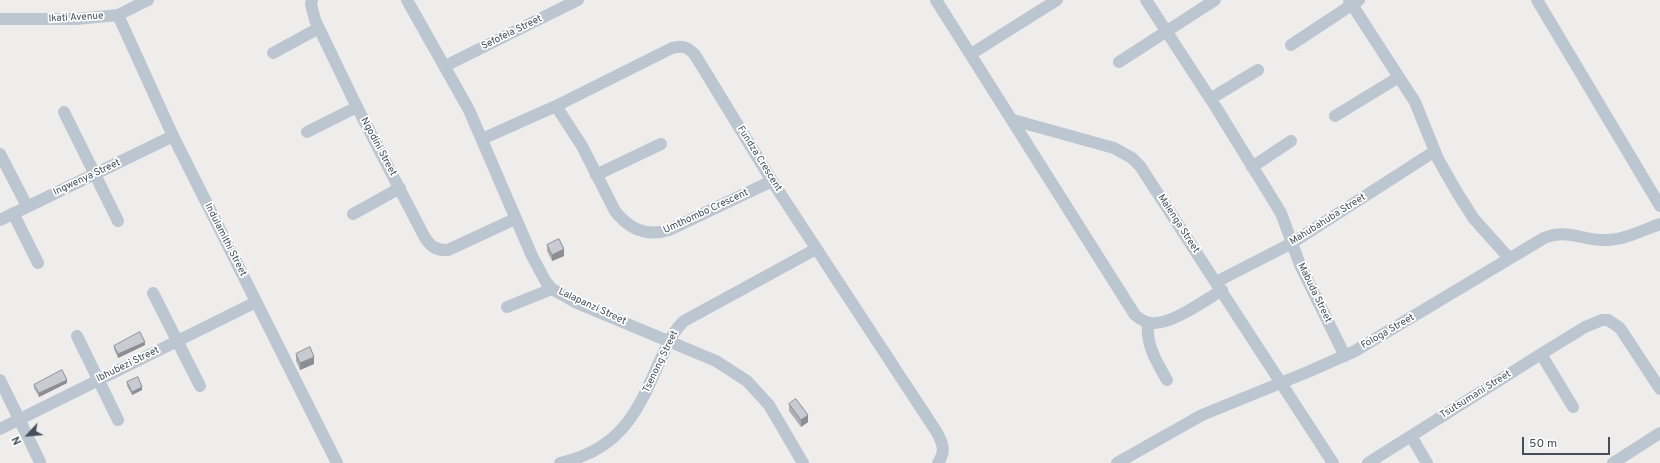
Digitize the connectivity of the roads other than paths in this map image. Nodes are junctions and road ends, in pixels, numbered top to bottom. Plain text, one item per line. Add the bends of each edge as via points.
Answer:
1 (148, 0) edge
2 (312, 0) edge
3 (407, 0) edge
4 (578, 0) edge
5 (936, 0) edge
6 (1146, 0) edge
7 (1215, 0) edge
8 (1537, 0) edge
9 (1055, 1) edge
10 (1353, 2) edge
11 (118, 15) junction
12 (0, 19) edge
13 (319, 28) junction
14 (1165, 31) junction
15 (1292, 45) dead end
16 (273, 52) dead end
17 (971, 54) junction
18 (1119, 62) dead end
19 (445, 66) junction
20 (1258, 70) dead end
21 (1399, 77) junction
22 (1210, 99) junction
23 (556, 106) junction
24 (357, 107) junction
25 (64, 112) dead end
26 (1335, 116) dead end
27 (1013, 120) junction
28 (306, 132) dead end
29 (173, 136) junction
30 (482, 139) junction
31 (1291, 141) dead end
32 (661, 144) dead end
33 (1435, 151) junction
34 (0, 154) edge
35 (1252, 167) junction
36 (95, 174) junction
37 (596, 175) junction
38 (772, 181) junction
39 (400, 188) junction
40 (27, 206) junction
41 (1660, 206) edge
42 (14, 213) junction
43 (353, 214) dead end
44 (0, 220) edge
45 (516, 220) junction
46 (118, 221) dead end
47 (1660, 224) edge
48 (1292, 243) junction
49 (816, 249) junction
50 (1509, 258) junction
51 (38, 263) dead end
52 (1219, 286) junction
53 (552, 289) junction
54 (153, 293) dead end
55 (256, 302) junction
56 (507, 307) dead end
57 (1148, 323) junction
58 (77, 336) dead end
59 (177, 341) junction
60 (669, 341) junction
61 (1541, 354) junction
62 (1345, 356) junction
63 (0, 380) edge
64 (98, 380) junction
65 (1167, 380) dead end
66 (1280, 383) junction
67 (200, 386) dead end
68 (1660, 389) edge
69 (1573, 407) dead end
70 (20, 419) junction
71 (118, 420) dead end
72 (0, 429) edge
73 (1660, 432) edge
74 (1411, 436) junction
75 (40, 462) dead end
76 (337, 463) edge
77 (560, 463) edge
78 (803, 463) edge
79 (938, 463) edge
80 (1117, 463) edge
81 (1333, 463) edge
82 (1368, 463) edge
83 (1427, 463) edge
84 (1613, 463) edge

1 - 11 street, Ikati Avenue
2 - 13 street, Ngodini Street via 312,12
3 - 19 street, Lalapanzi Street
4 - 19 street, Sefofela Street
5 - 17 street
6 - 14 street, Mabuda Street
7 - 14 street
8 - 41 street
9 - 17 street
10 - 15 street
10 - 21 street
11 - 12 street, Ikati Avenue via 76,19
11 - 29 street, Indulamithi Street
13 - 16 street
13 - 24 street, Ngodini Street
14 - 18 street
14 - 22 street, Mabuda Street
17 - 27 street
19 - 30 street, Lalapanzi Street
20 - 22 street
21 - 26 street
21 - 33 street via 1415,102
22 - 35 street, Mabuda Street
23 - 30 street, Fundza Crescent
23 - 37 street, Umthombo Crescent via 575,134
23 - 38 street, Fundza Crescent via 672,48 683,46 695,55
24 - 28 street, Ngodini Street
24 - 39 street, Ngodini Street
25 - 36 street
27 - 52 street, Malenga Street via 1114,148 1132,158 1147,176
27 - 57 street via 1130,307 1139,319
29 - 36 street, Ingwenya Street
29 - 55 street, Indulamithi Street
30 - 45 street, Lalapanzi Street
31 - 35 street
32 - 37 street
33 - 48 street, Mahubahuba Street
33 - 50 street via 1474,219
34 - 40 street
35 - 48 street, Mabuda Street via 1281,213
36 - 40 street, Ingwenya Street
36 - 46 street
37 - 38 street, Umthombo Crescent via 609,202 622,220 650,234 674,228
38 - 49 street, Fundza Crescent
39 - 43 street, Ngodini Street
39 - 45 street, Ngodini Street via 427,241 436,250 448,250
40 - 42 street, Ingwenya Street
42 - 44 street, Ingwenya Street
42 - 51 street
45 - 53 street, Lalapanzi Street via 539,270
47 - 50 street, Fologa Street via 1606,240 1567,234 1552,235
48 - 52 street, Mahubahuba Street
48 - 62 street, Mabuda Street via 1300,265
49 - 60 street, Tsenong Street via 692,316 678,327
49 - 79 street, Fundza Crescent via 943,443
50 - 62 street, Fologa Street
52 - 57 street, Mahubahuba Street via 1194,307 1164,322
52 - 66 street, Malenga Street
53 - 56 street
53 - 60 street, Lalapanzi Street via 576,303
54 - 59 street
55 - 59 street, Ibhubezi Street
55 - 76 street, Indulamithi Street
57 - 65 street via 1150,350
58 - 64 street
59 - 64 street, Ibhubezi Street
59 - 67 street
60 - 77 street, Tsenong Street via 644,397 628,422 595,451
60 - 78 street, Lalapanzi Street via 716,361 747,381 769,405
61 - 68 street, Tsutsumani Street via 1585,327 1608,320 1620,328
61 - 69 street
61 - 74 street, Tsutsumani Street
62 - 66 street, Fologa Street
63 - 70 street
64 - 70 street, Ibhubezi Street
64 - 71 street
66 - 80 street, Fologa Street via 1202,415
66 - 81 street, Malenga Street
70 - 72 street, Ibhubezi Street
70 - 75 street
73 - 84 street
74 - 82 street, Tsutsumani Street
74 - 83 street

